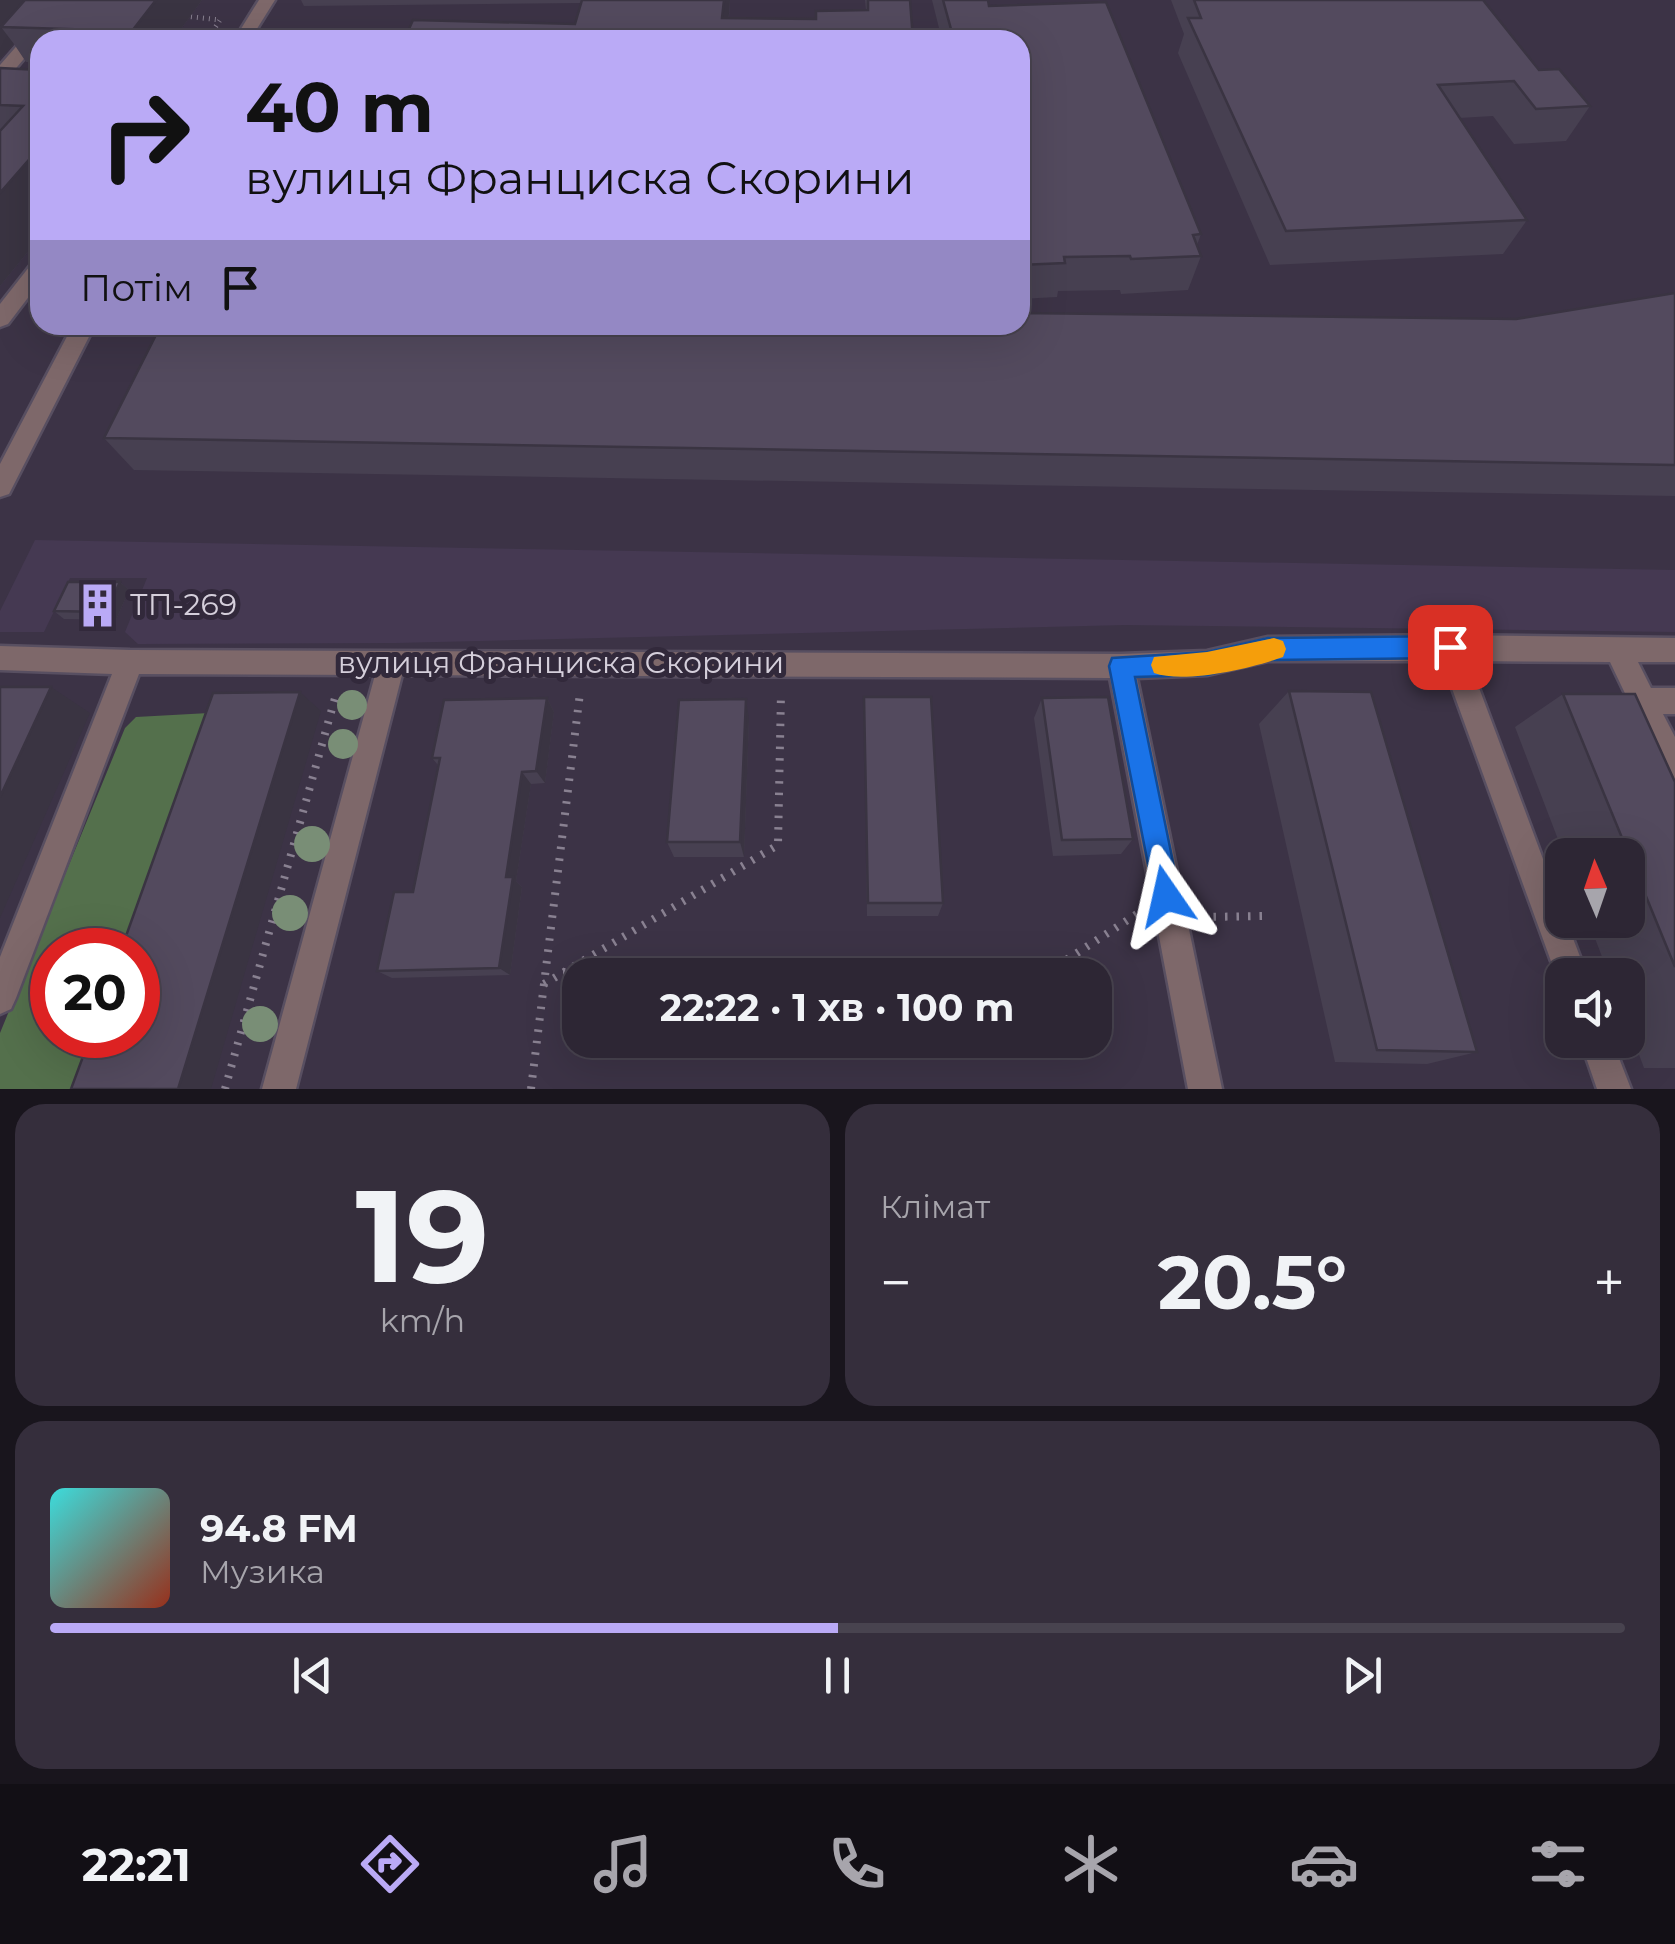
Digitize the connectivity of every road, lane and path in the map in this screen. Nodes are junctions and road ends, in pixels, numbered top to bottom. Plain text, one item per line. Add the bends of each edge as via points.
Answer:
1 (66, 0) edge
2 (267, 0) edge
3 (182, 16) dead end
4 (40, 30) edge
5 (214, 30) edge
6 (248, 30) edge
7 (30, 41) edge
8 (0, 76) edge
9 (30, 280) edge
10 (0, 319) edge
11 (79, 335) edge
12 (0, 487) edge
13 (1450, 647) junction
14 (1618, 650) junction
15 (1675, 650) edge
16 (0, 658) edge
17 (130, 662) junction
18 (392, 662) junction
19 (1121, 666) junction
20 (340, 682) dead end
21 (781, 691) dead end
22 (1642, 701) junction
23 (1675, 701) edge
24 (578, 707) dead end
25 (1675, 768) edge
26 (1169, 907) junction
27 (1266, 916) dead end
28 (587, 958) edge
29 (1072, 958) edge
30 (1566, 958) edge
31 (562, 973) edge
32 (544, 984) junction
33 (0, 998) edge
34 (1603, 1058) edge
35 (225, 1089) edge
36 (279, 1089) edge
37 (531, 1089) edge
38 (1205, 1089) edge
39 (1614, 1089) edge

1 - 4 street
2 - 6 street
3 - 5 path via 220,20
7 - 8 street
9 - 10 street
11 - 12 street
13 - 14 street, вулиця Франциска Скорини
13 - 19 street, вулиця Франциска Скорини via 1268,649 1207,664
13 - 30 street
14 - 15 street, вулиця Франциска Скорини
14 - 22 street
16 - 17 street, вулиця Франциска Скорини
17 - 18 street, вулиця Франциска Скорини
17 - 33 street
18 - 19 street, вулиця Франциска Скорини
18 - 36 street
19 - 26 street
20 - 35 path
21 - 28 path via 778,845
22 - 23 street
22 - 25 street
24 - 32 path
26 - 27 path
26 - 29 path
26 - 38 street
31 - 32 path
32 - 37 path
34 - 39 street

